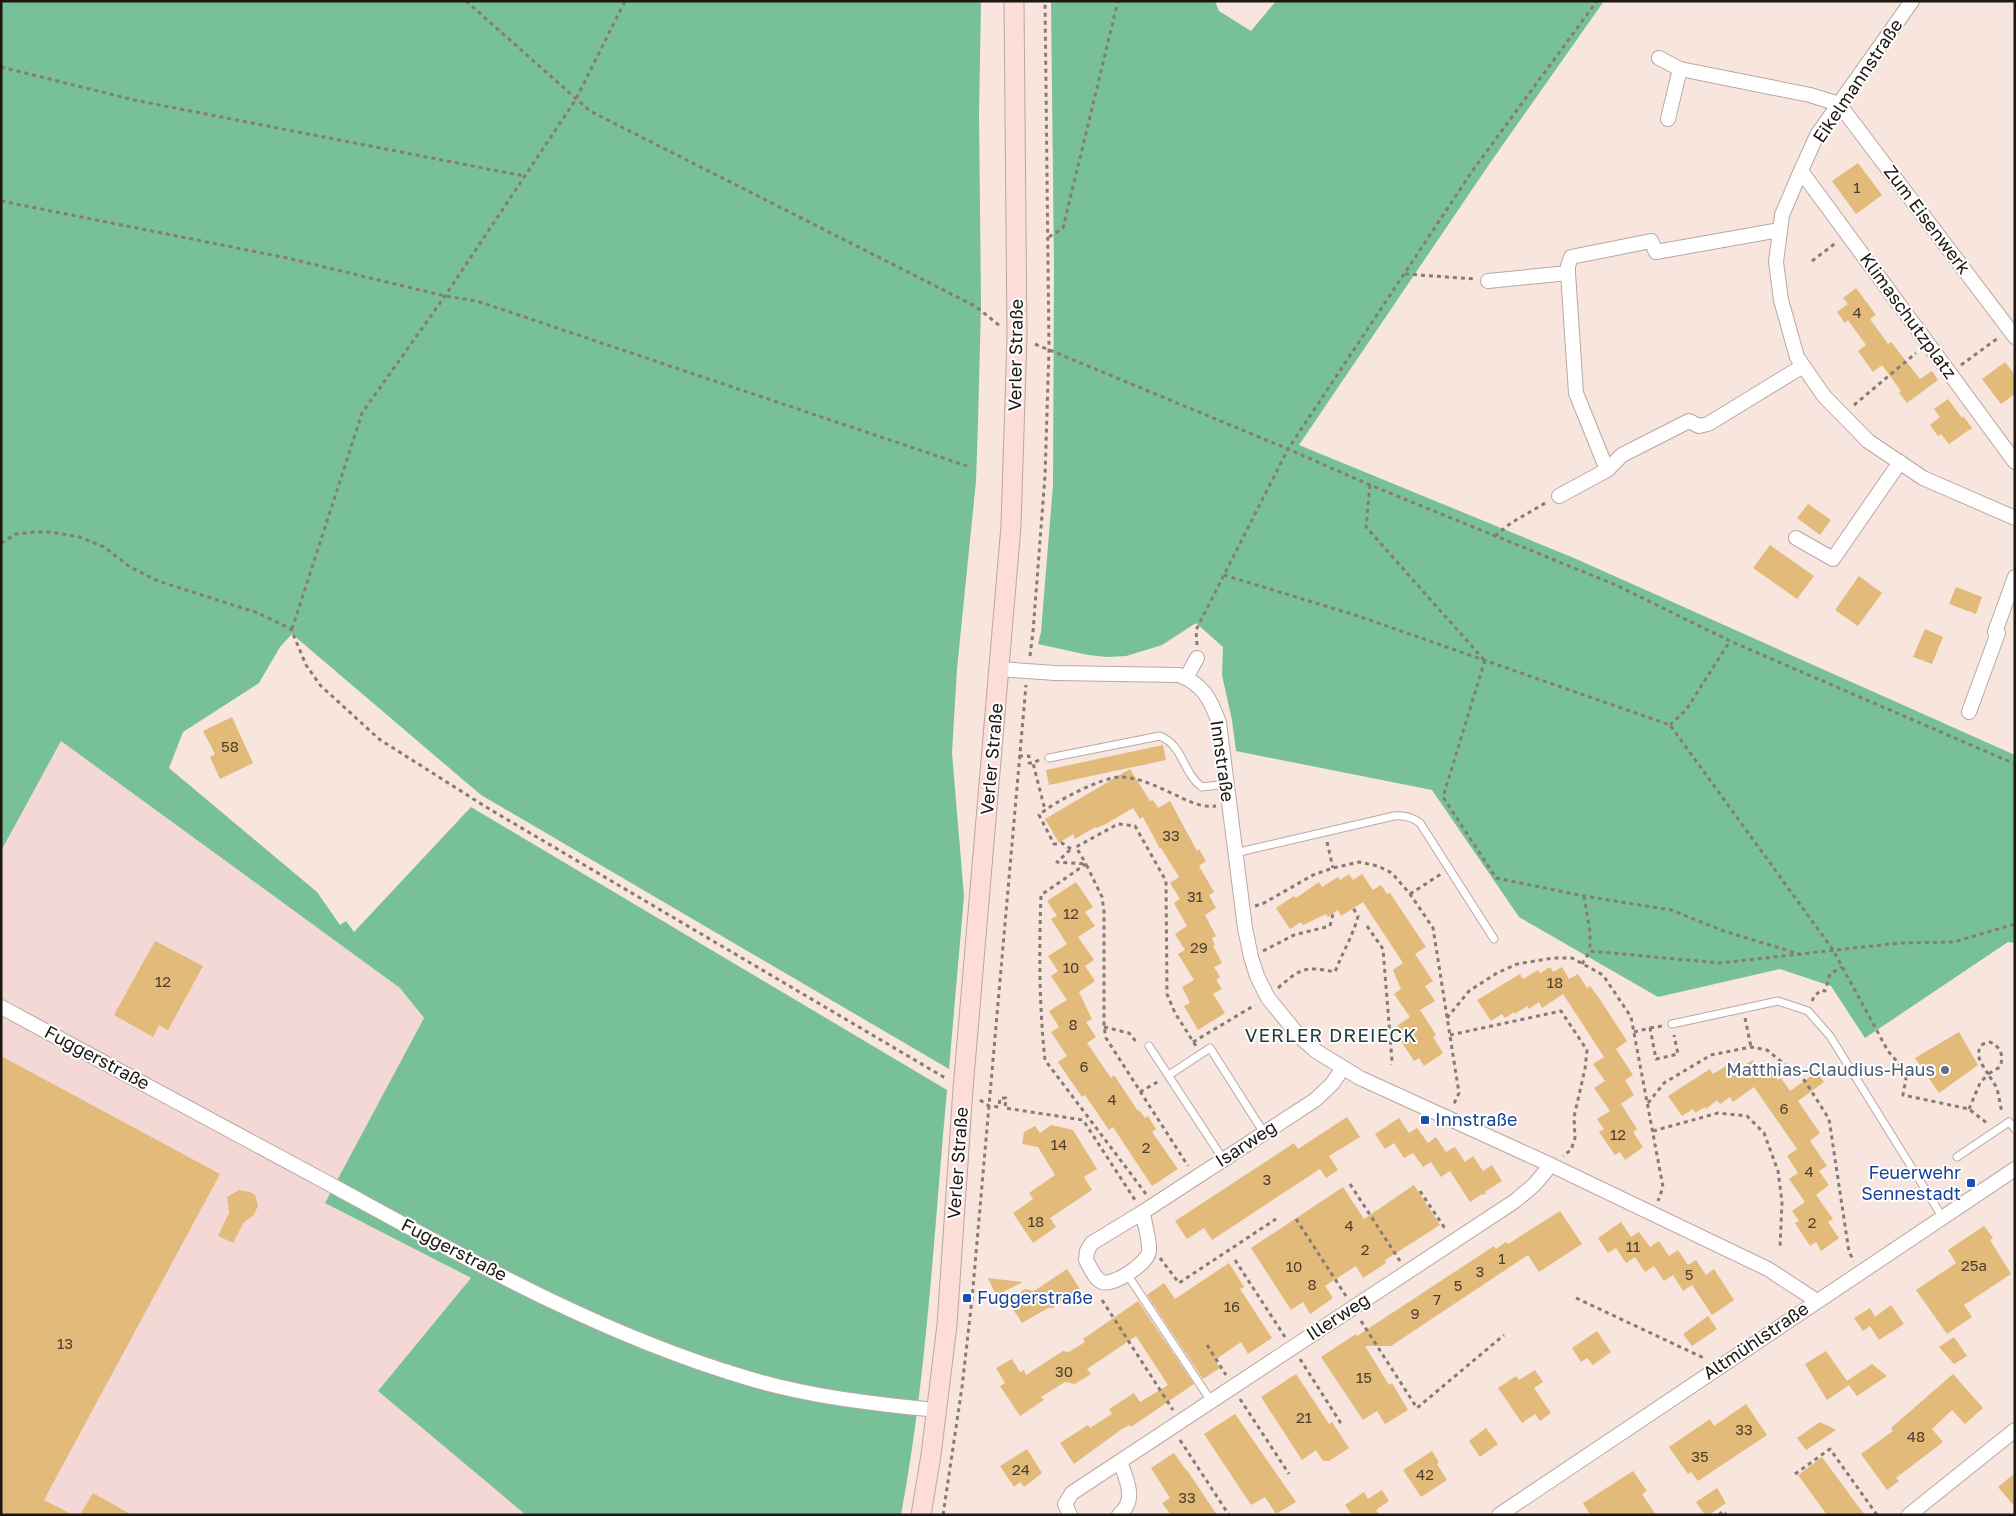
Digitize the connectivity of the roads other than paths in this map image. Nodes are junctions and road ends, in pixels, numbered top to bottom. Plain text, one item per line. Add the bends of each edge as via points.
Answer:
1 (1014, 1) edge
2 (1912, 1) edge
3 (1659, 58) dead end
4 (1680, 69) junction
5 (1839, 104) junction
6 (1668, 119) dead end
7 (1801, 171) junction
8 (1780, 230) junction
9 (1568, 273) junction
10 (1488, 280) road end
11 (2012, 334) edge
12 (1804, 366) junction
13 (1900, 462) junction
14 (2015, 462) edge
15 (1607, 470) junction
16 (1559, 496) road end
17 (2015, 518) edge
18 (1796, 538) dead end
19 (2015, 577) edge
20 (1197, 658) road end
21 (999, 669) junction
22 (1186, 678) junction
23 (1969, 712) dead end
24 (1049, 758) road end
25 (1226, 784) junction
26 (1235, 853) junction
27 (1494, 939) dead end
28 (1, 1007) edge
29 (1672, 1024) road end
30 (1149, 1046) road end
31 (1343, 1068) junction
32 (1169, 1075) junction
33 (2015, 1129) edge
34 (1264, 1132) junction
35 (1957, 1156) dead end
36 (1223, 1159) junction
37 (1551, 1165) junction
38 (2015, 1169) edge
39 (1143, 1212) junction
40 (1943, 1218) junction
41 (1126, 1274) junction
42 (1817, 1301) junction
43 (1211, 1401) junction
44 (937, 1410) junction
45 (2015, 1430) edge
46 (1120, 1462) junction
47 (921, 1515) edge
48 (1070, 1515) edge
49 (1119, 1515) edge
50 (1499, 1515) edge
51 (1909, 1515) edge

1 - 21 main road, Verler Straße via 1017,337 1011,526
2 - 5 street, Eikelmannstraße
3 - 4 street
4 - 5 street via 1810,95
4 - 6 street
5 - 7 street, Eikelmannstraße via 1818,135
5 - 11 street, Zum Eisenwerk
7 - 8 street, Eikelmannstraße via 1782,215
7 - 14 street, Klimaschutzplatz
8 - 9 street via 1656,252 1651,241 1572,257
8 - 12 street, Eikelmannstraße via 1776,262 1781,300 1797,357
9 - 10 street
9 - 15 street via 1576,393
12 - 13 street, Eikelmannstraße via 1824,396 1842,415 1868,441
12 - 15 street via 1708,424 1699,426 1689,421 1622,456
13 - 17 street, Eikelmannstraße via 1923,478
13 - 18 street via 1833,559
15 - 16 street
19 - 23 street
20 - 22 street
21 - 22 street via 1166,674
21 - 44 main road, Verler Straße via 963,1089 947,1325
22 - 25 street, Innstraße via 1212,703 1219,723
24 - 25 lane via 1160,736 1179,752 1194,781 1202,787
25 - 26 street, Innstraße
26 - 27 lane via 1394,816 1414,819 1420,823
26 - 31 street, Innstraße via 1251,957 1268,998 1299,1036
28 - 44 street, Fuggerstraße via 412,1229 577,1314 638,1340 745,1378 838,1398
29 - 40 lane via 1778,1001 1808,1011 1830,1036
30 - 32 lane
31 - 34 street, Isarweg via 1315,1100
31 - 37 street, Innstraße
32 - 34 lane via 1210,1048
32 - 36 lane
33 - 35 lane via 2009,1122
34 - 36 street, Isarweg
36 - 39 street, Isarweg
37 - 42 street, Innstraße via 1768,1269
37 - 43 street, Illerweg via 1515,1201
38 - 40 street, Altmühlstraße
39 - 41 street, Isarweg via 1149,1252 1145,1260
39 - 41 street, Isarweg via 1092,1243 1087,1251 1086,1260 1099,1281 1116,1281
40 - 42 street, Altmühlstraße
41 - 43 lane
42 - 50 street, Altmühlstraße
43 - 46 street, Illerweg
44 - 47 main road, Verler Straße
45 - 51 street
46 - 48 street, Illerweg via 1072,1493 1065,1504
46 - 49 street via 1129,1502

